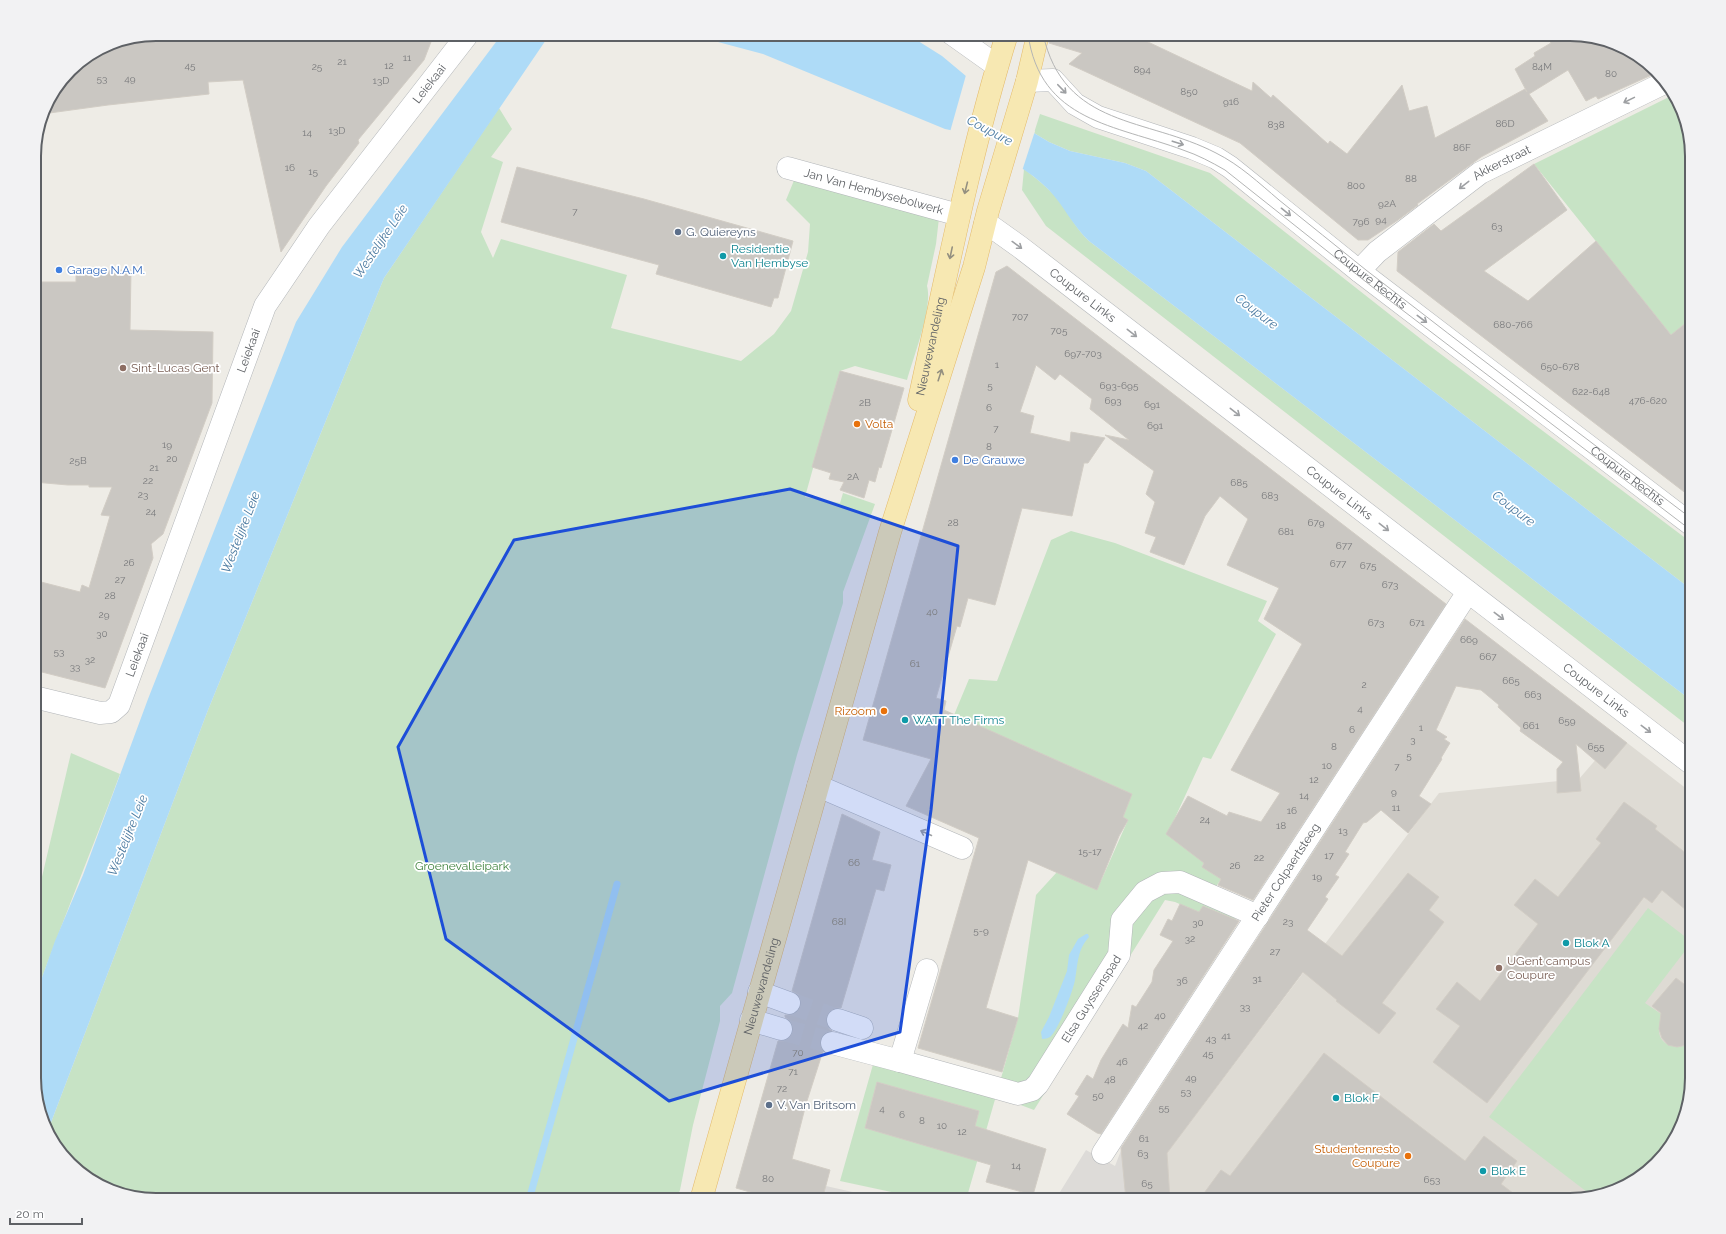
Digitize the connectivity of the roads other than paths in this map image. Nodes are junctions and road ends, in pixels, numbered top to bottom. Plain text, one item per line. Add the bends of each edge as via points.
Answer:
1 (463, 41) edge
2 (962, 41) edge
3 (1005, 41) edge
4 (1036, 41) edge
5 (997, 66) junction
6 (1027, 81) junction
7 (1660, 85) edge
8 (788, 168) dead end
9 (959, 215) junction
10 (985, 224) junction
11 (1359, 271) junction
12 (1685, 520) edge
13 (890, 532) junction
14 (1468, 592) junction
15 (41, 699) edge
16 (1685, 759) edge
17 (818, 786) junction
18 (962, 848) dead end
19 (1258, 916) junction
20 (927, 970) dead end
21 (759, 992) junction
22 (789, 1003) tunnel mouth
23 (751, 1020) junction
24 (838, 1020) tunnel mouth
25 (862, 1028) dead end
26 (781, 1029) tunnel mouth
27 (832, 1043) tunnel mouth
28 (900, 1061) junction
29 (1103, 1153) dead end
30 (701, 1193) edge

1 - 15 street, Leiekaai via 319,226 265,306 119,705 111,712 100,713
2 - 5 street
3 - 5 main road, Nieuwewandeling
4 - 6 main road, Nieuwewandeling
5 -> 9 main road, Nieuwewandeling
6 - 10 main road, Nieuwewandeling
6 -> 11 street, Coupure Rechts via 1053,80 1075,104 1098,117 1216,158
7 -> 11 street, Akkerstraat via 1480,173 1377,252
8 - 9 street, Jan Van Hembysebolwerk
9 -> 13 main road, Nieuwewandeling
13 -> 10 main road, Nieuwewandeling via 974,267
10 -> 14 street, Coupure Links via 1026,252
11 -> 12 street, Coupure Rechts
13 - 17 main road, Nieuwewandeling
14 -> 16 street, Coupure Links
14 - 19 street, Pieter Colpaertsteeg
18 -> 17 street
17 - 21 main road, Nieuwewandeling
19 - 28 street, Elsa Guyssenspad via 1180,882 1162,883 1146,892 1122,920 1119,955 1032,1090 1018,1094
19 - 29 street, Pieter Colpaertsteeg
20 - 28 street
21 - 22 street
21 - 23 main road, Nieuwewandeling
23 - 26 street
23 - 30 main road, Nieuwewandeling
24 - 25 street
27 - 28 street, Elsa Guyssenspad

